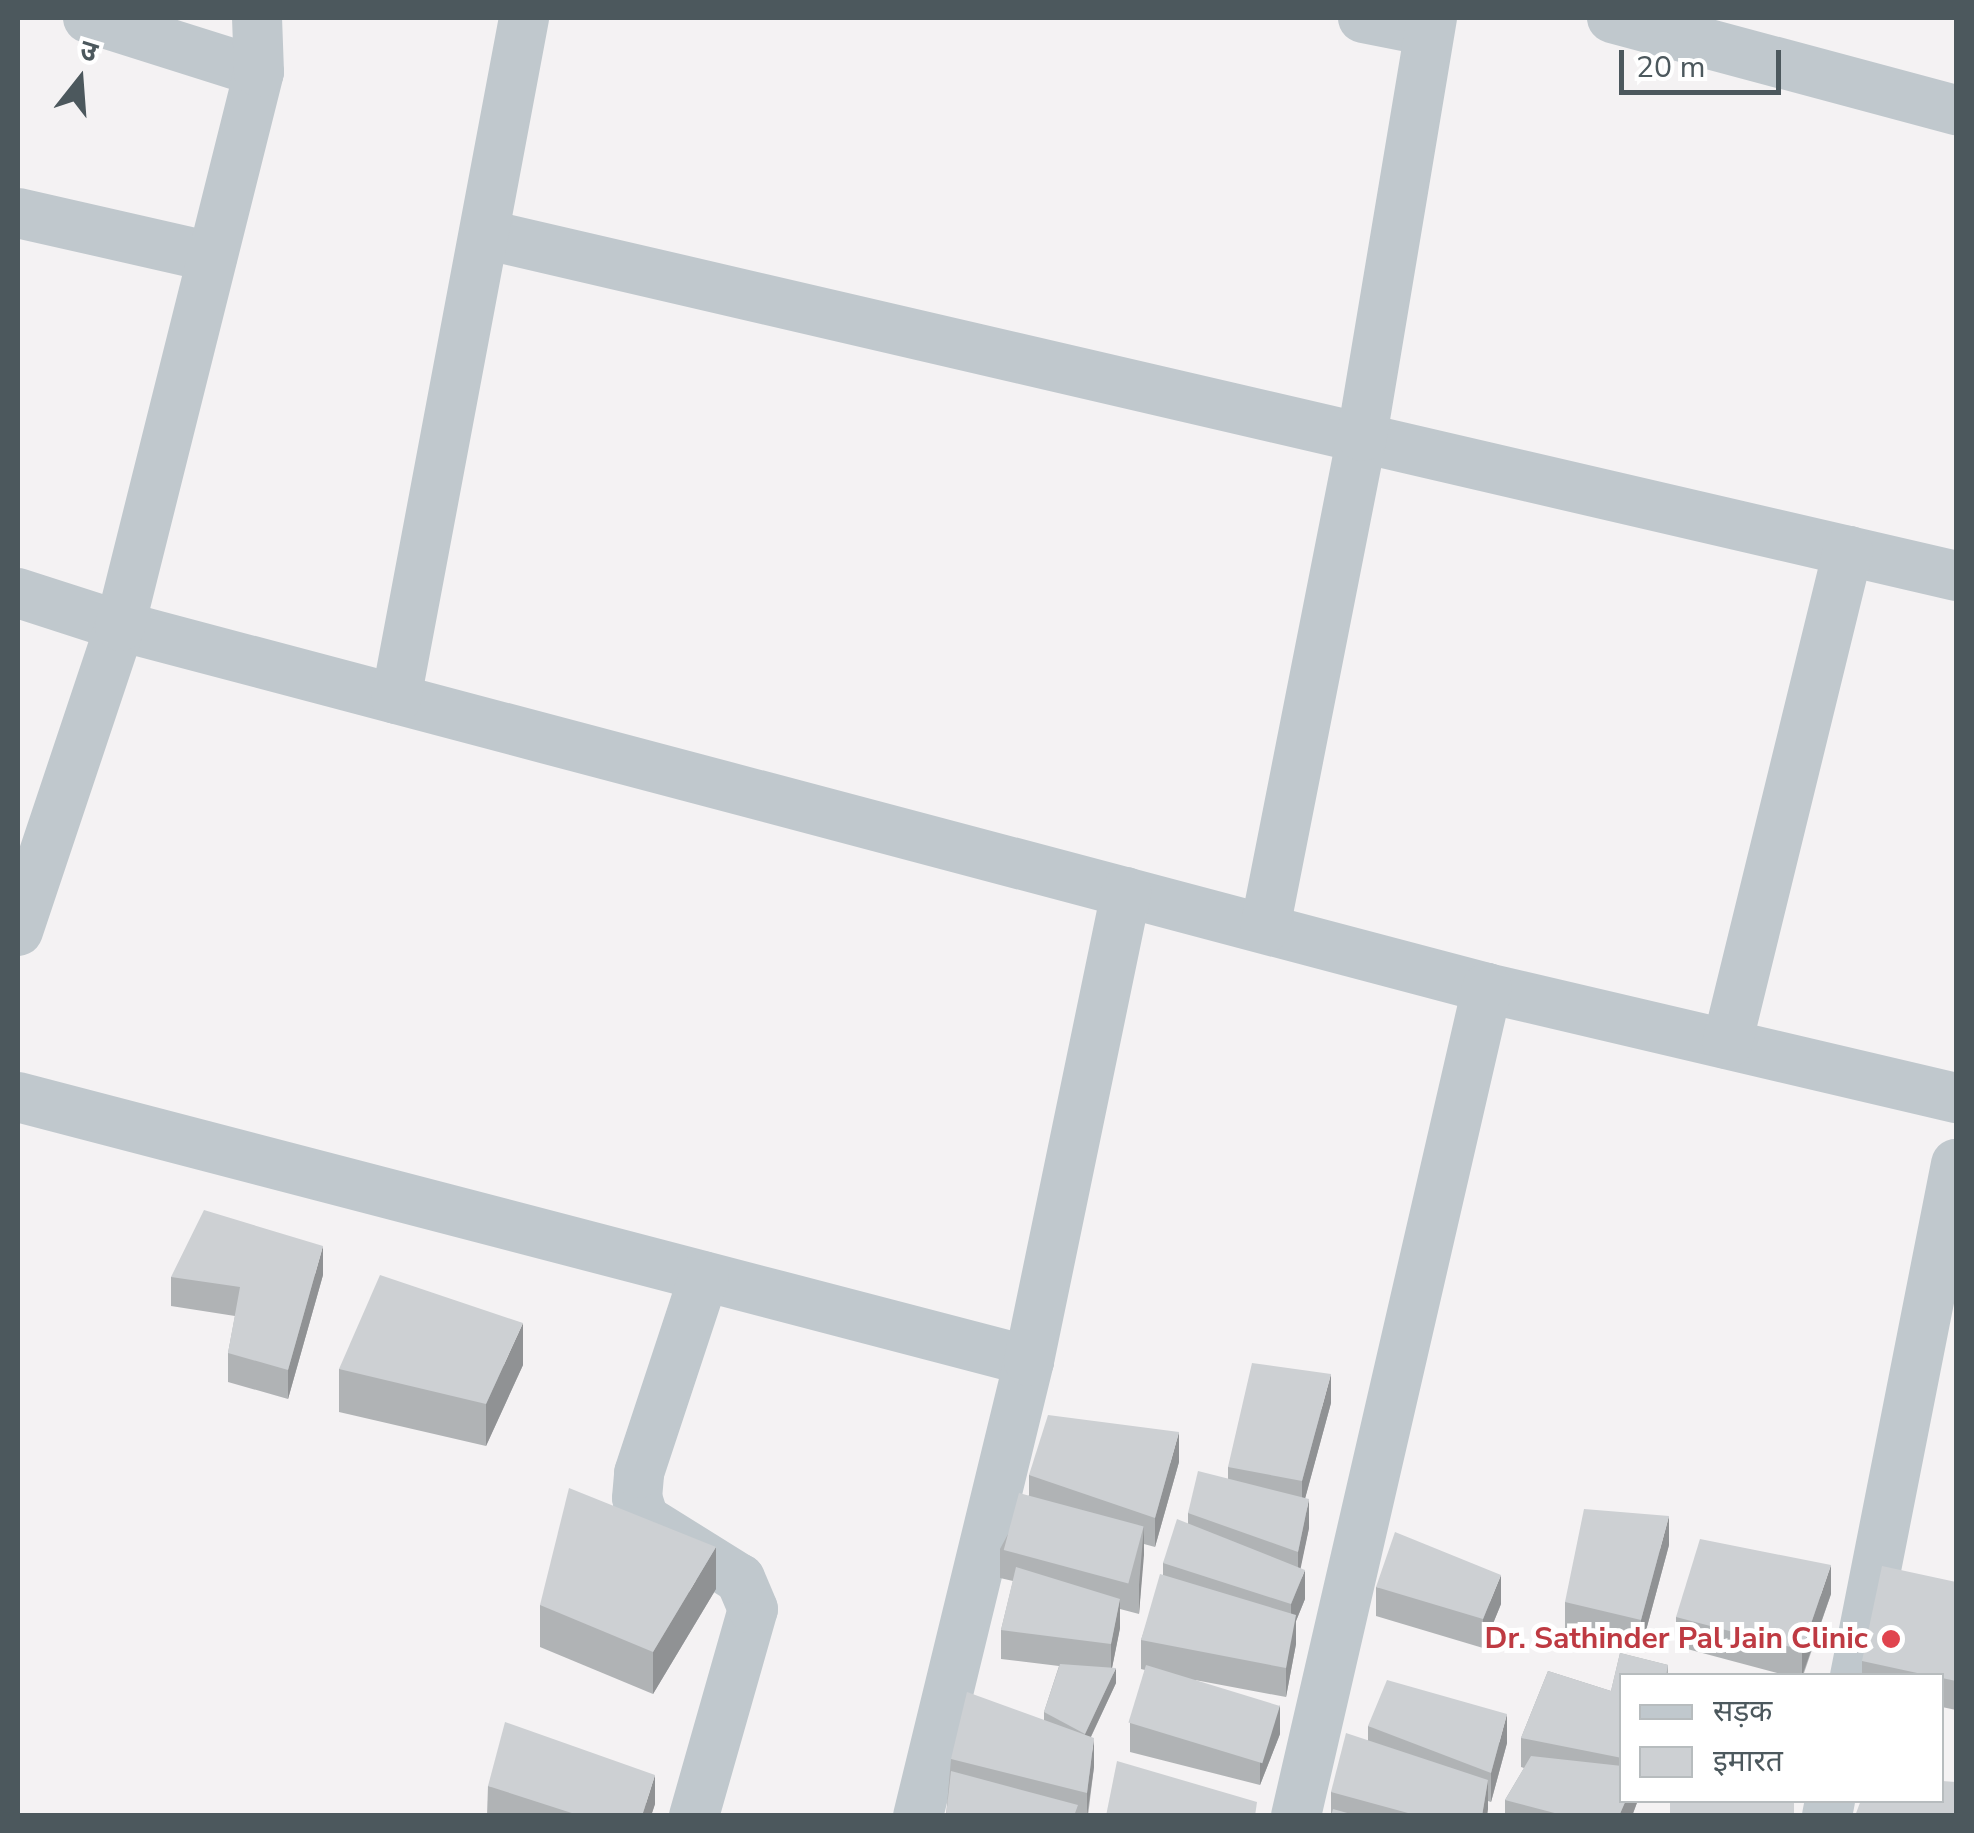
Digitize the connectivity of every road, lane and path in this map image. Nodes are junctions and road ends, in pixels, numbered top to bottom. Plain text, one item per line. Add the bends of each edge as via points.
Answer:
1 (88, 18) edge
2 (257, 18) edge
3 (524, 18) edge
4 (1363, 18) edge
5 (1612, 18) edge
6 (1430, 24) edge
7 (259, 72) junction
8 (1956, 110) edge
9 (18, 213) edge
10 (484, 234) junction
11 (212, 256) junction
12 (1362, 436) junction
13 (1848, 550) junction
14 (1956, 576) edge
15 (18, 592) edge
16 (120, 626) junction
17 (396, 699) junction
18 (1126, 892) junction
19 (1266, 928) junction
20 (18, 931) edge
21 (1487, 988) junction
22 (1727, 1044) junction
23 (18, 1098) edge
24 (1956, 1098) edge
25 (1956, 1164) edge
26 (704, 1276) junction
27 (1029, 1361) junction
28 (1856, 1673) edge
29 (694, 1816) edge
30 (918, 1816) edge
31 (1296, 1816) edge

1 - 7 street
2 - 7 street
3 - 10 street
4 - 6 street
5 - 8 street
6 - 12 street
7 - 11 street
9 - 11 street
10 - 12 street
10 - 17 street
11 - 16 street
12 - 13 street
12 - 19 street
13 - 14 street
13 - 22 street
15 - 16 street
16 - 17 street
16 - 20 street
17 - 18 street
18 - 19 street
18 - 27 street
19 - 21 street
21 - 22 street
21 - 31 street
22 - 24 street
23 - 26 street
25 - 28 street
26 - 27 street
26 - 29 street via 639,1473 637,1498 644,1519 740,1579 753,1609
27 - 30 street

